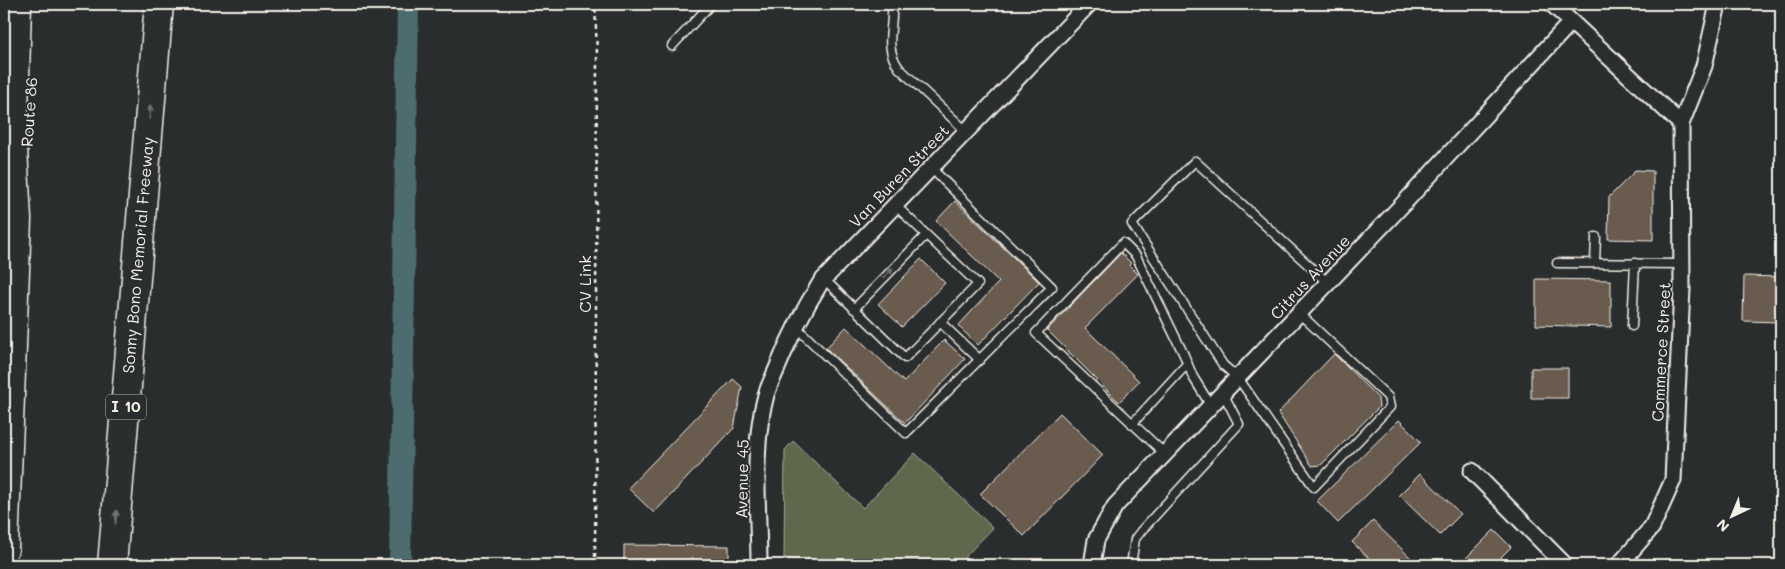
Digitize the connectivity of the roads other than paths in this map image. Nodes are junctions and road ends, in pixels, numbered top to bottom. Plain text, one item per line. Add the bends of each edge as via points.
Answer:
1 (17, 4) edge
2 (35, 4) edge
3 (159, 4) edge
4 (711, 4) edge
5 (892, 4) edge
6 (1089, 4) edge
7 (1552, 4) edge
8 (1718, 4) edge
9 (1571, 22) junction
10 (672, 46) dead end
11 (1681, 124) junction
12 (966, 131) junction
13 (931, 168) junction
14 (895, 205) junction
15 (17, 219) junction
16 (926, 235) junction
17 (1596, 237) dead end
18 (1557, 263) dead end
19 (1595, 263) junction
20 (1634, 263) junction
21 (1682, 264) junction
22 (824, 279) junction
23 (1328, 283) junction
24 (854, 309) junction
25 (1299, 313) junction
26 (940, 322) junction
27 (795, 326) junction
28 (1632, 326) dead end
29 (980, 360) junction
30 (1187, 364) junction
31 (1238, 378) junction
32 (1223, 393) junction
33 (766, 394) joint
34 (1211, 406) junction
35 (1132, 424) junction
36 (1164, 454) junction
37 (1472, 471) dead end
38 (4, 549) edge
39 (112, 565) edge
40 (759, 565) edge
41 (1092, 565) edge
42 (1131, 565) edge
43 (1565, 565) edge
44 (1619, 565) edge

1 - 15 highway via 14,149
2 - 15 highway, Route 86 via 28,146
39 -> 3 highway, Sonny Bono Memorial Freeway / I 10
4 - 10 lane
5 - 12 lane via 889,46 892,59
6 - 12 street, Van Buren Street
7 - 9 street
8 - 11 street via 1704,66
9 - 11 street
9 - 23 street, Citrus Avenue
11 - 21 street, Commerce Street
12 - 13 street, Van Buren Street
13 - 14 street, Van Buren Street
13 - 29 lane via 1052,287
14 - 16 lane
14 - 22 street, Van Buren Street
15 - 38 highway
24 -> 16 lane
16 - 26 lane via 978,284
17 - 19 lane
18 - 19 lane
19 - 20 lane
20 - 21 lane
20 - 28 lane
21 - 44 street, Commerce Street via 1673,480 1652,528
22 - 24 lane
22 - 27 street, Van Buren Street
23 - 25 street, Citrus Avenue
23 - 31 lane via 1195,161 1132,224 1223,365
24 - 26 lane via 906,358
25 - 31 street, Citrus Avenue
25 - 31 lane via 1388,397 1390,407 1314,487
26 - 29 lane
27 - 29 lane via 906,434
27 - 33 street, Van Buren Street
30 - 34 lane
30 - 35 lane
30 - 35 lane via 1136,256 1123,243 1036,334
31 - 32 street, Citrus Avenue
32 - 34 street, Citrus Avenue
32 - 42 lane via 1239,424 1138,535
33 - 40 street, Avenue 45 via 758,460
34 - 36 street, Citrus Avenue
35 - 36 lane
36 - 41 street, Citrus Avenue via 1115,506 1096,540
37 - 43 street

